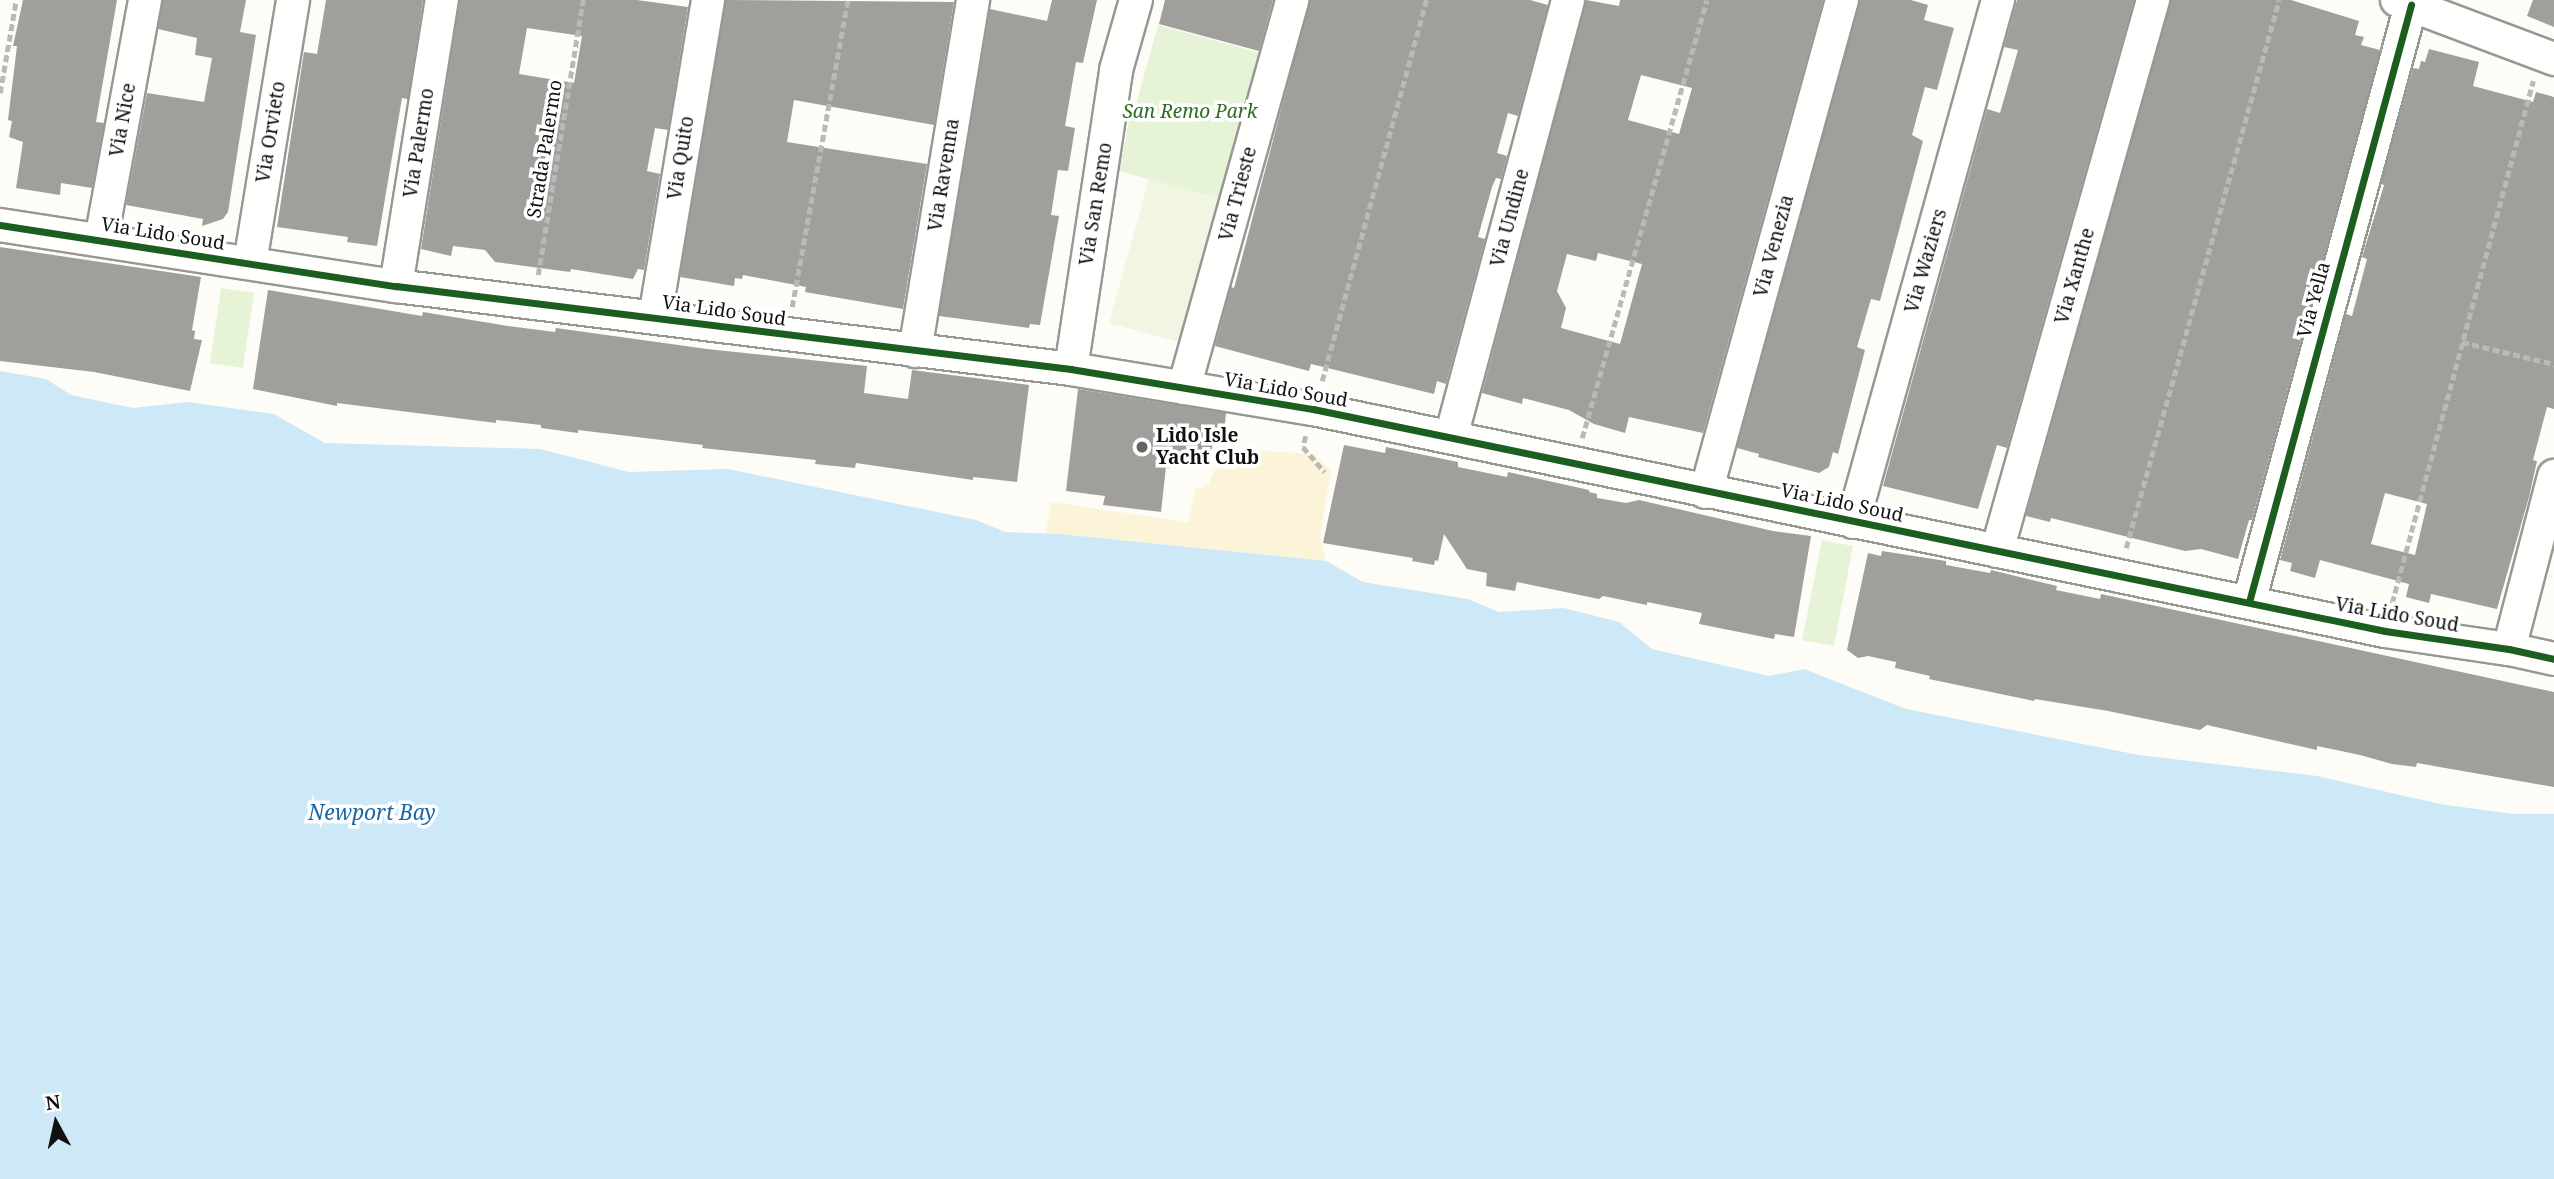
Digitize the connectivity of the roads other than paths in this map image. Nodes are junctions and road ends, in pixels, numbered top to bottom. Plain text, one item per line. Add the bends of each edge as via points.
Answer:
1 (145, 0) edge
2 (293, 0) edge
3 (442, 0) edge
4 (708, 0) edge
5 (973, 0) edge
6 (1136, 0) edge
7 (1292, 0) edge
8 (1568, 0) edge
9 (1842, 0) edge
10 (1998, 0) edge
11 (2153, 0) edge
12 (2404, 3) edge
13 (2547, 57) edge
14 (0, 225) edge
15 (101, 240) junction
16 (250, 263) junction
17 (396, 286) junction
18 (655, 317) junction
19 (915, 351) junction
20 (1070, 369) junction
21 (1184, 388) junction
22 (1451, 437) junction
23 (1706, 492) junction
24 (2552, 492) edge
25 (1853, 522) junction
26 (1997, 551) junction
27 (2249, 603) junction
28 (2509, 649) junction
29 (2554, 659) edge

1 - 15 street, Via Nice
2 - 16 street, Via Orvieto
3 - 17 street, Via Palermo
4 - 18 street, Via Quito
5 - 19 street, Via Ravenna
6 - 20 street, Via San Remo via 1116,71
7 - 21 street, Via Trieste
8 - 22 street, Via Undine
9 - 23 street, Via Venezia
10 - 25 street, Via Waziers
11 - 26 street, Via Xanthe
12 - 13 street
12 - 27 street, Via Yella
14 - 15 street, Via Lido Soud
15 - 16 street, Via Lido Soud
16 - 17 street, Via Lido Soud
17 - 18 street, Via Lido Soud
18 - 19 street, Via Lido Soud
19 - 20 street, Via Lido Soud
20 - 21 street, Via Lido Soud
21 - 22 street, Via Lido Soud
22 - 23 street, Via Lido Soud
23 - 25 street, Via Lido Soud
24 - 28 street
25 - 26 street, Via Lido Soud
26 - 27 street, Via Lido Soud
27 - 28 street, Via Lido Soud via 2385,631
28 - 29 street, Via Lido Soud

